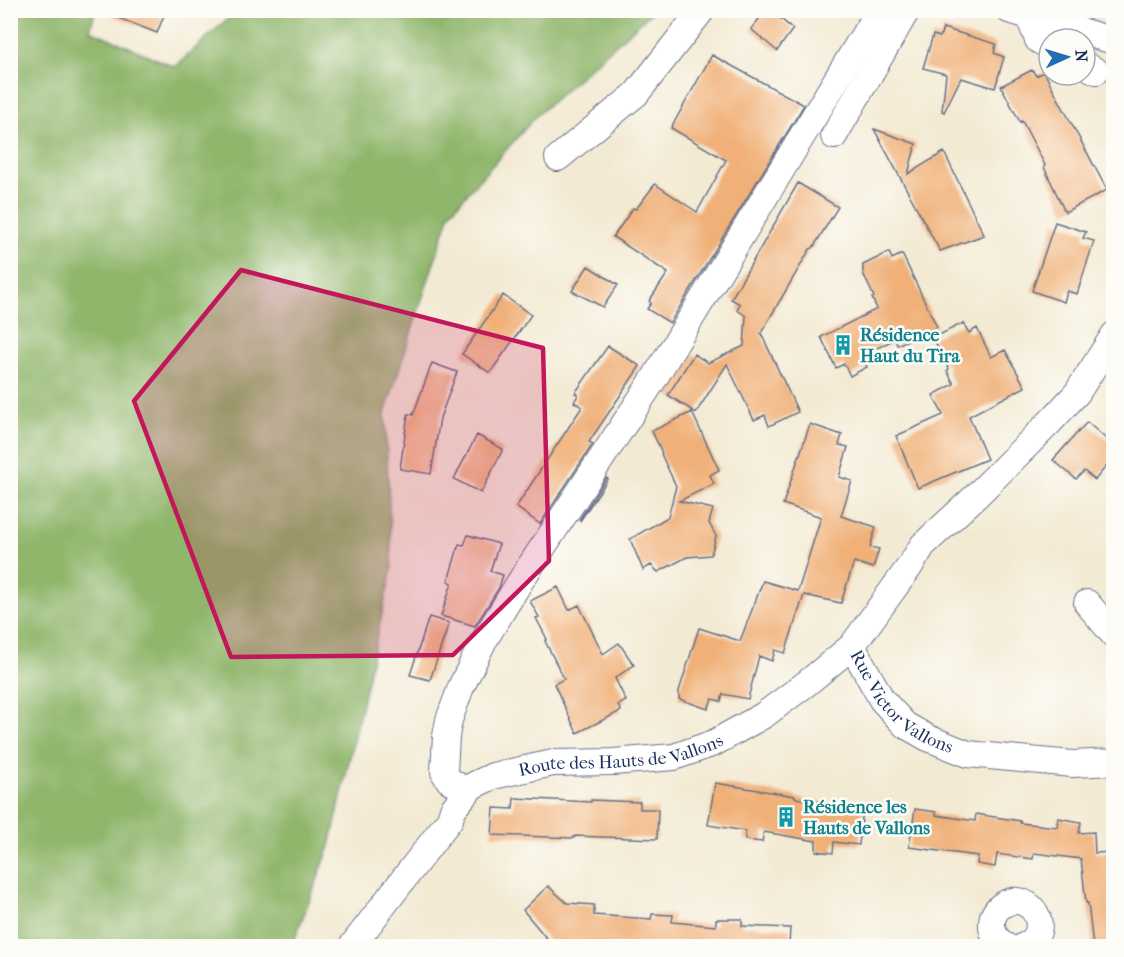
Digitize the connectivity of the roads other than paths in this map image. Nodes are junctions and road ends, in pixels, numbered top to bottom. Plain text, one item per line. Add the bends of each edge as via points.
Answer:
1 (702, 10) edge
2 (879, 10) edge
3 (907, 10) edge
4 (1019, 14) edge
5 (1037, 39) edge
6 (1113, 41) edge
7 (834, 136) dead end
8 (558, 158) dead end
9 (1113, 335) edge
10 (1087, 603) dead end
11 (1113, 636) edge
12 (852, 646) junction
13 (1113, 762) edge
14 (467, 792) junction
15 (352, 946) edge
16 (1006, 946) edge
17 (1024, 946) edge

1 - 8 street via 636,94
2 - 14 street via 652,382 483,642 461,687 446,735 444,772
3 - 7 street
4 - 5 street
4 - 6 street
9 - 12 street, Rue Victor Vallons via 1077,393 923,545
10 - 11 street
12 - 13 street, Rue Victor Vallons via 882,700 905,724 928,738 968,754 1072,764
12 - 14 street, Route des Hauts de Vallons via 764,715 714,743 674,757 553,763 519,769 493,776
14 - 15 street, Route des Hauts de Vallons
16 - 17 street via 996,938 992,924 1001,906 1014,901 1027,904 1039,922 1033,941

